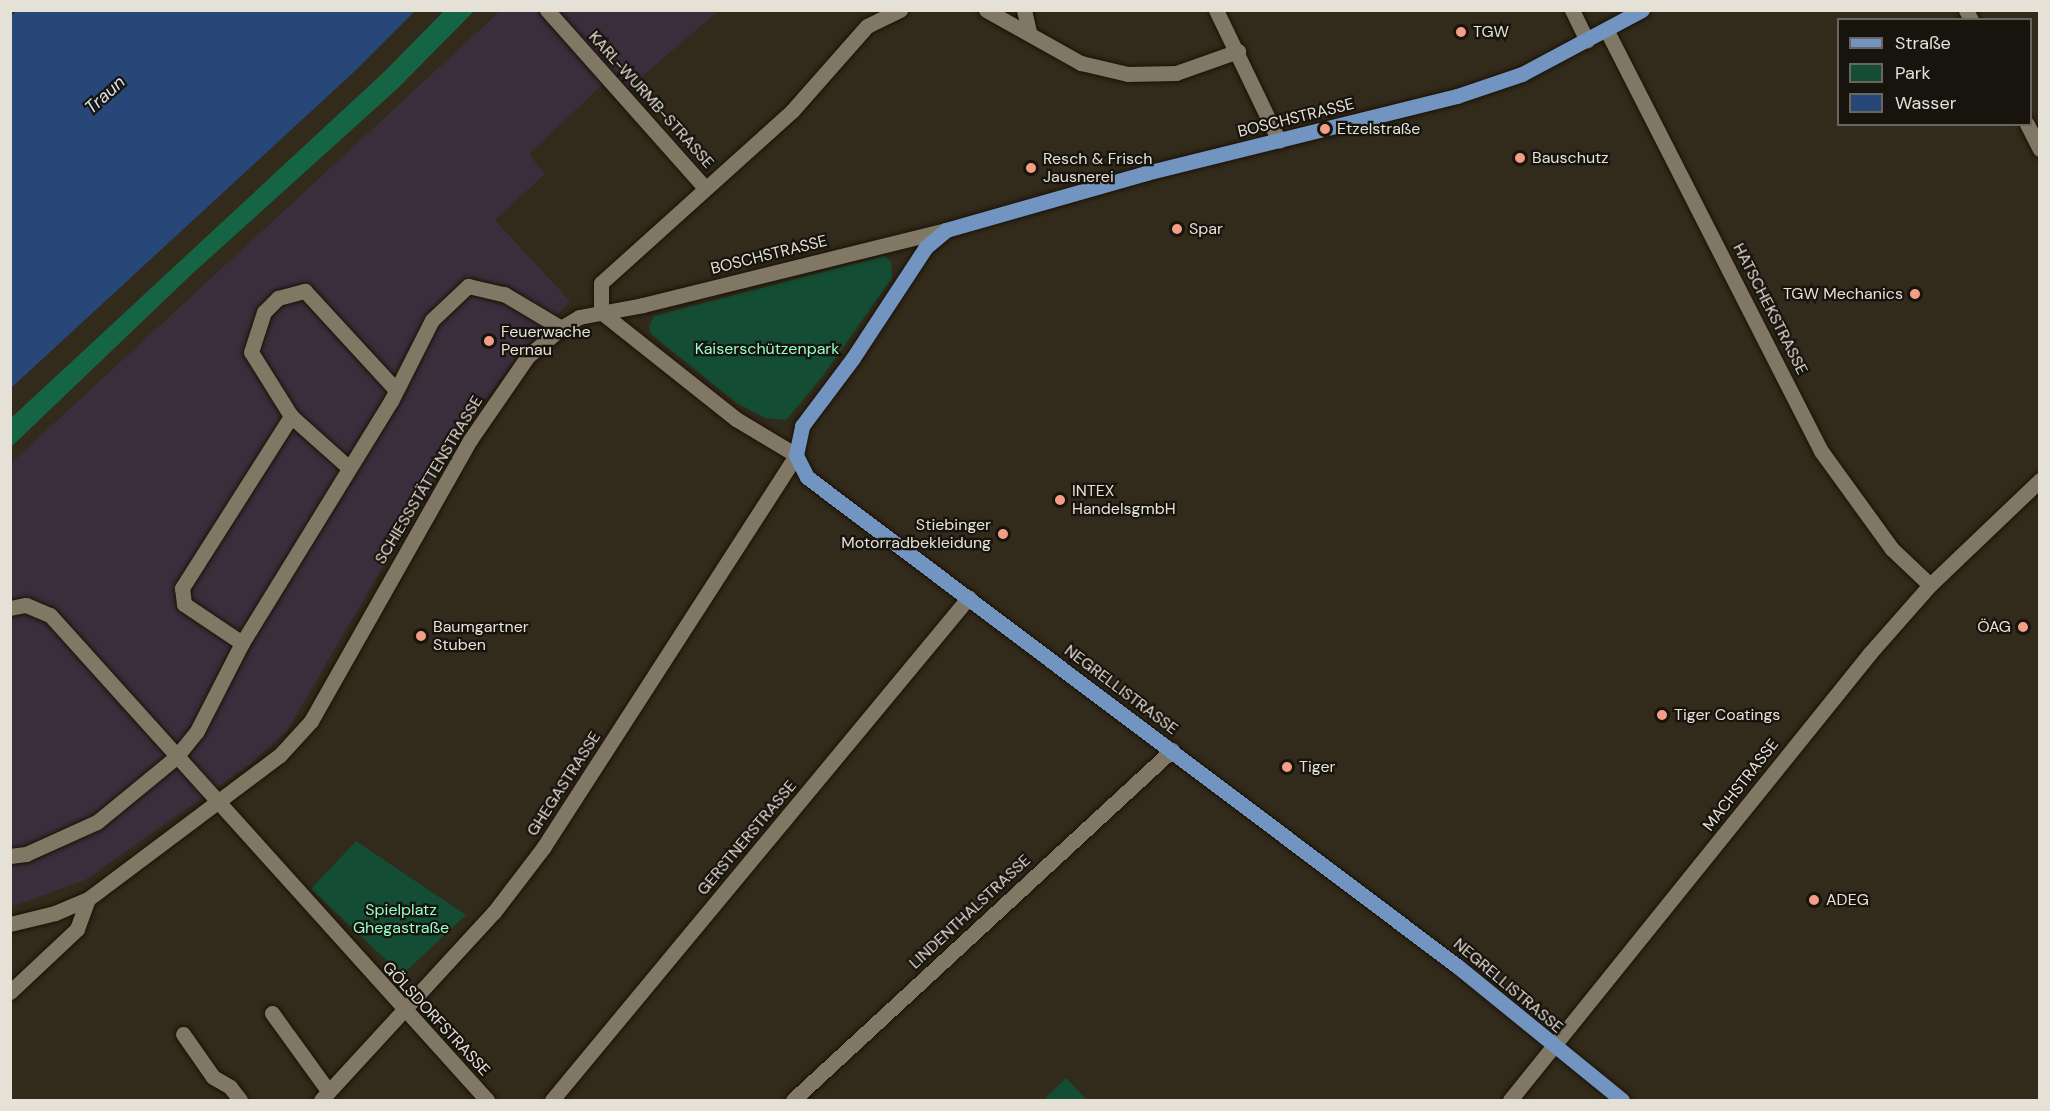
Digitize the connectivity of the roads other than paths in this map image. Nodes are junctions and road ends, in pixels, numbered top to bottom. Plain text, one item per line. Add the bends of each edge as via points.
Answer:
1 (547, 10) edge
2 (900, 10) edge
3 (986, 10) edge
4 (1024, 10) edge
5 (1216, 10) edge
6 (1572, 10) edge
7 (1642, 10) edge
8 (1607, 31) junction
9 (1029, 32) junction
10 (1587, 41) junction
11 (1238, 51) junction
12 (2027, 126) edge
13 (1279, 141) junction
14 (2040, 149) edge
15 (704, 187) junction
16 (946, 230) junction
17 (601, 312) junction
18 (561, 328) junction
19 (396, 390) junction
20 (291, 416) junction
21 (796, 455) junction
22 (348, 467) junction
23 (2040, 480) edge
24 (1930, 585) junction
25 (969, 597) junction
26 (10, 608) edge
27 (243, 643) junction
28 (1172, 750) junction
29 (177, 757) junction
30 (216, 801) junction
31 (10, 856) edge
32 (88, 899) junction
33 (10, 924) edge
34 (10, 992) edge
35 (404, 1012) junction
36 (272, 1013) dead end
37 (183, 1034) dead end
38 (1555, 1049) junction
39 (325, 1096) edge
40 (240, 1101) edge
41 (487, 1101) edge
42 (552, 1101) edge
43 (793, 1101) edge
44 (1510, 1101) edge
45 (1622, 1101) edge

1 - 15 street, KARL-WURMB-STRASSE
2 - 15 street via 867,26 792,111
3 - 9 street
4 - 9 street
5 - 11 street
6 - 10 street
7 - 8 main road, BOSCHSTRASSE
8 - 10 main road, BOSCHSTRASSE
8 - 24 street, HATSCHEKSTRASSE via 1821,451 1892,549
9 - 11 street via 1081,63 1128,75 1176,73
10 - 13 main road, BOSCHSTRASSE via 1522,74 1457,96
11 - 13 street
12 - 14 street
13 - 16 main road, BOSCHSTRASSE
15 - 17 street via 601,283
16 - 17 street, BOSCHSTRASSE
16 - 21 main road, BOSCHSTRASSE via 926,247 853,358 802,426
17 - 18 street, SCHIESSSTÄTTENSTRASSE via 579,317
17 - 21 street, NEGRELLISTRASSE via 736,419
18 - 19 street via 504,294 468,286 432,320
18 - 30 street, SCHIESSSTÄTTENSTRASSE via 528,356 470,440 311,721 280,755
19 - 20 street via 305,291 278,298 264,312 251,352
19 - 22 street
20 - 22 street
20 - 27 street via 182,588 184,604
21 - 25 main road, NEGRELLISTRASSE via 807,477
21 - 35 street, GHEGASTRASSE via 543,848 494,912
22 - 27 street
23 - 24 street, MACHSTRASSE
24 - 38 street, MACHSTRASSE via 1803,735
25 - 28 main road, NEGRELLISTRASSE
25 - 42 street, GERSTNERSTRASSE
26 - 29 street via 26,605 50,615
27 - 29 street via 197,731
28 - 38 main road, NEGRELLISTRASSE via 1457,966
28 - 43 street, LINDENTHALSTRASSE
29 - 30 street
29 - 31 street via 97,822 26,854
30 - 32 street, SCHIESSSTÄTTENSTRASSE
30 - 35 street, GÖLSDORFSTRASSE
32 - 33 street, SCHIESSSTÄTTENSTRASSE via 55,913
32 - 34 street via 77,929
35 - 39 street, GHEGASTRASSE
35 - 41 street, GÖLSDORFSTRASSE
36 - 39 street
37 - 40 street via 213,1077 230,1087
38 - 44 street, MACHSTRASSE
38 - 45 main road, NEGRELLISTRASSE

